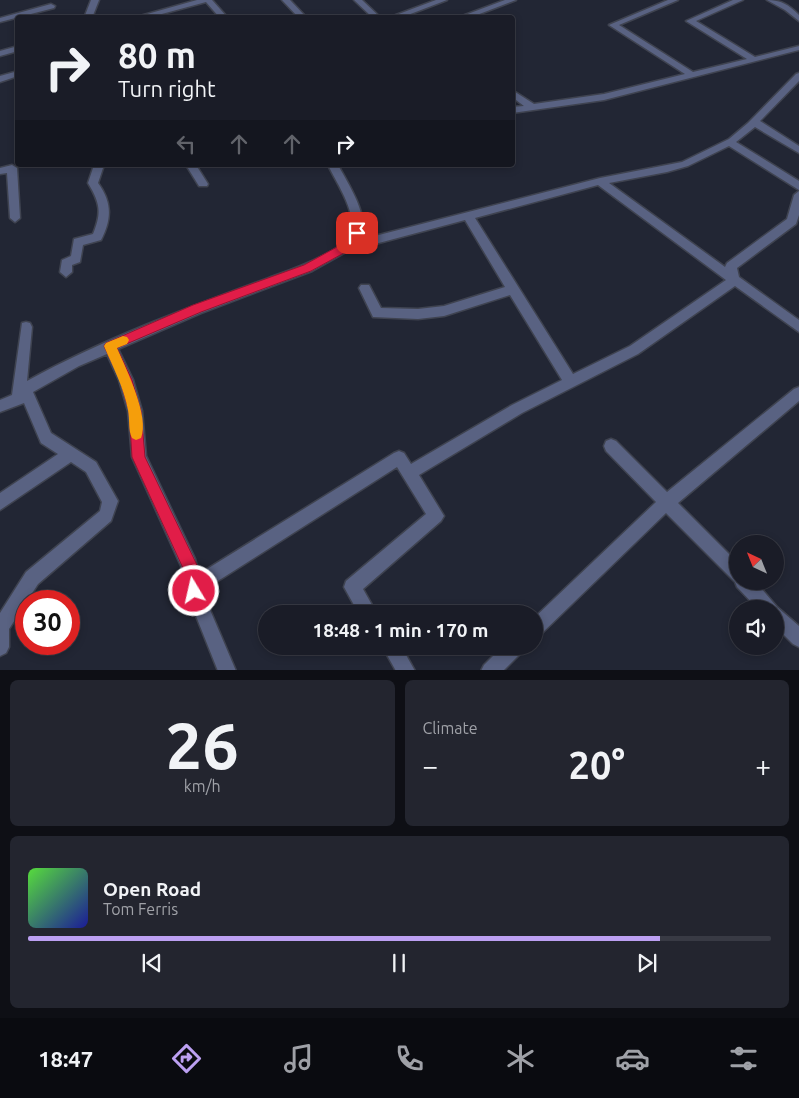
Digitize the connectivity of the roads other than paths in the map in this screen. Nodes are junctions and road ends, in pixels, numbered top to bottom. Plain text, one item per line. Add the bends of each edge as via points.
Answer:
1 (95, 0) edge
2 (203, 0) edge
3 (286, 0) edge
4 (358, 0) edge
5 (443, 0) edge
6 (512, 0) edge
7 (674, 0) edge
8 (739, 0) edge
9 (770, 0) edge
10 (785, 3) edge
11 (51, 6) edge
12 (18, 15) edge
13 (89, 15) edge
14 (147, 15) edge
15 (221, 15) edge
16 (301, 15) edge
17 (375, 15) edge
18 (400, 15) edge
19 (469, 15) edge
20 (15, 16) edge
21 (799, 19) edge
22 (0, 20) edge
23 (799, 48) edge
24 (15, 49) edge
25 (0, 54) edge
26 (753, 59) junction
27 (15, 74) edge
28 (692, 75) junction
29 (799, 76) edge
30 (0, 78) edge
31 (515, 95) edge
32 (532, 107) junction
33 (515, 110) edge
34 (754, 122) junction
35 (729, 142) junction
36 (799, 150) edge
37 (15, 166) edge
38 (98, 167) edge
39 (192, 167) edge
40 (334, 167) edge
41 (0, 171) edge
42 (600, 181) junction
43 (203, 184) dead end
44 (799, 186) edge
45 (799, 195) edge
46 (468, 216) junction
47 (15, 218) dead end
48 (796, 223) edge
49 (352, 241) junction
50 (66, 272) dead end
51 (734, 281) junction
52 (364, 288) dead end
53 (514, 289) junction
54 (26, 327) dead end
55 (799, 327) edge
56 (110, 346) junction
57 (570, 382) junction
58 (799, 393) edge
59 (23, 397) junction
60 (0, 406) edge
61 (611, 446) dead end
62 (71, 454) junction
63 (409, 473) junction
64 (0, 502) edge
65 (666, 502) junction
66 (729, 567) edge
67 (193, 587) junction
68 (752, 590) edge
69 (761, 600) edge
70 (363, 605) edge
71 (543, 620) edge
72 (784, 623) edge
73 (799, 638) edge
74 (0, 647) edge
75 (396, 655) edge
76 (506, 655) edge
77 (227, 670) edge
78 (406, 670) edge
79 (490, 670) edge

1 - 13 street
2 - 14 street
2 - 15 street
3 - 16 street
4 - 17 street
5 - 18 street
6 - 19 street
7 - 28 street via 613,25
8 - 26 street via 690,21
9 - 10 street
10 - 21 street
11 - 12 street
20 - 22 street
23 - 26 street
24 - 25 street
26 - 28 street
27 - 30 street
28 - 32 street via 604,97
29 - 34 street
31 - 32 street
32 - 33 street
34 - 35 street
34 - 36 street
35 - 42 street via 685,164
35 - 44 street
37 - 41 street
37 - 47 street
38 - 50 street via 93,183 104,199 106,216 97,237 78,242 76,259 66,263
39 - 43 street
40 - 49 street via 356,211 357,233
42 - 46 street
42 - 51 street
45 - 48 street
46 - 49 street via 375,240
46 - 53 street
48 - 51 street via 731,266
49 - 56 street via 308,268 197,309
51 - 55 street
51 - 57 street via 634,350
52 - 53 street via 377,313 418,314 444,311
53 - 57 street
54 - 59 street
56 - 59 street via 25,389
56 - 67 street via 126,380 135,411 139,457 189,565
57 - 63 street via 517,408
58 - 65 street
59 - 60 street
59 - 62 street via 46,438
61 - 65 street
62 - 64 street
62 - 74 street via 91,467 110,501 106,516 32,578 1,627
63 - 67 street via 399,458
63 - 70 street via 436,516 352,587
65 - 66 street
65 - 71 street
67 - 77 street
68 - 69 street
72 - 73 street
75 - 78 street
76 - 79 street

